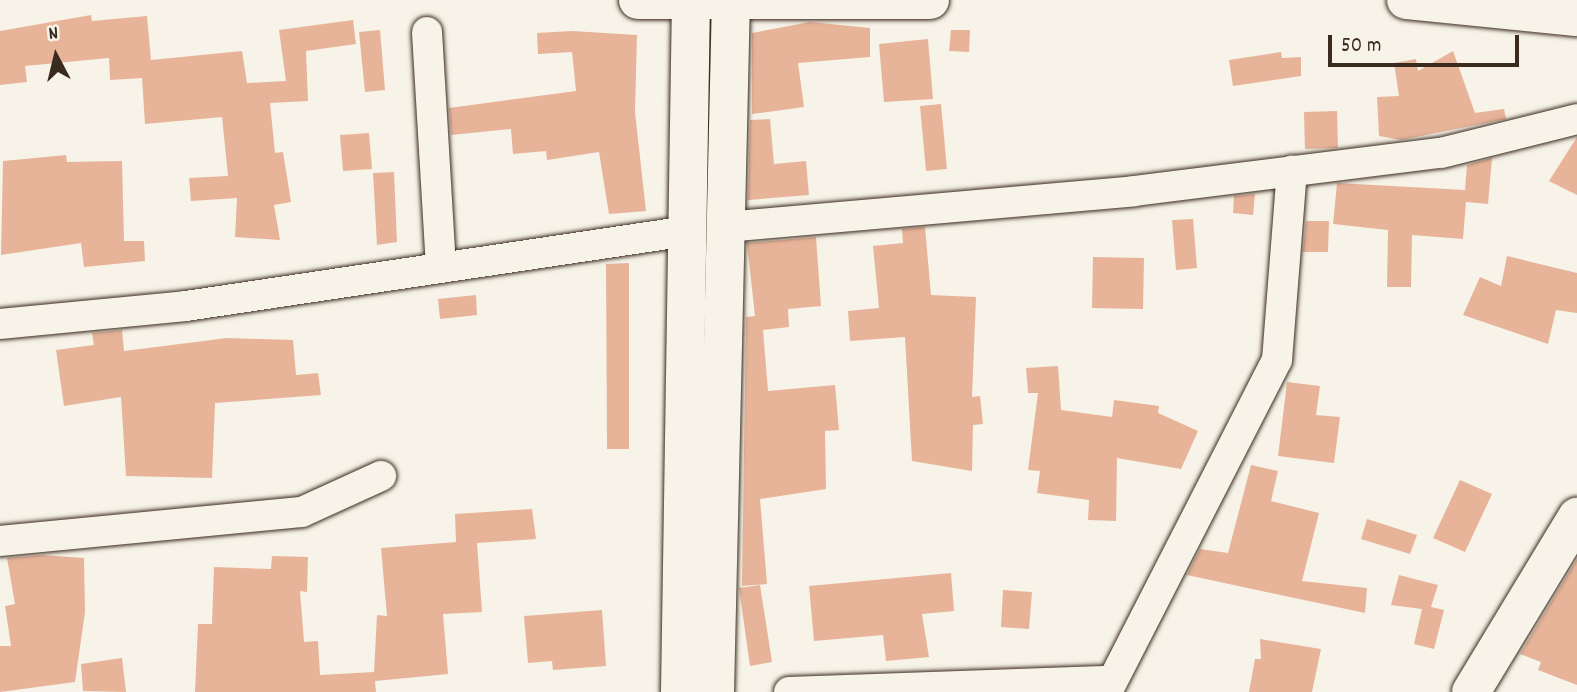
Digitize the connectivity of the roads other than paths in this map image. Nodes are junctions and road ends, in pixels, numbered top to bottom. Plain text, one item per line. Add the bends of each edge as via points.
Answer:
1 (638, 0) edge
2 (930, 0) edge
3 (1406, 0) edge
4 (691, 1) edge
5 (731, 1) edge
6 (1467, 2) edge
7 (1577, 17) edge
8 (427, 32) dead end
9 (1577, 119) edge
10 (1292, 171) junction
11 (726, 227) junction
12 (688, 231) junction
13 (441, 265) junction
14 (0, 324) edge
15 (380, 476) dead end
16 (1577, 517) edge
17 (0, 541) edge
18 (1109, 687) edge
19 (680, 692) edge
20 (715, 692) edge
21 (789, 692) edge
22 (1471, 692) edge

1 - 4 main road
2 - 5 main road
3 - 6 main road
4 - 5 main road
4 - 12 main road
5 - 11 main road
6 - 7 main road
8 - 13 street
9 - 10 street via 1441,153
10 - 11 street
10 - 18 street via 1277,360
11 - 20 main road
12 - 13 street
12 - 19 main road
13 - 14 street via 186,306
15 - 17 street via 302,512
16 - 22 main road
18 - 21 street

